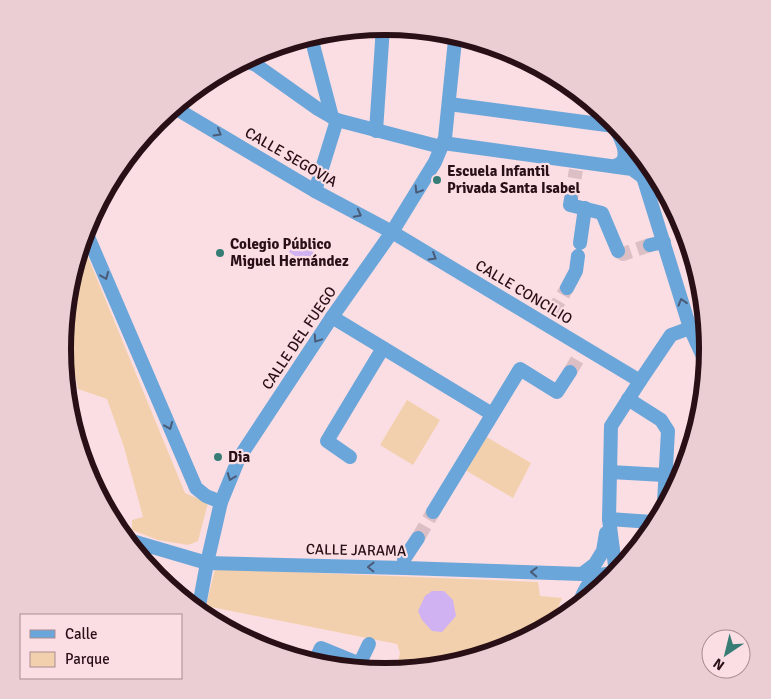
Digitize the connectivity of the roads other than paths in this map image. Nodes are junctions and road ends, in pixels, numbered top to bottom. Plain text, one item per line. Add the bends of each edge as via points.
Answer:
1 (382, 35) edge
2 (455, 43) edge
3 (313, 44) edge
4 (253, 64) edge
5 (449, 104) junction
6 (181, 111) edge
7 (334, 118) junction
8 (605, 124) edge
9 (376, 131) junction
10 (621, 141) edge
11 (442, 145) junction
12 (637, 161) edge
13 (615, 166) junction
14 (643, 177) junction
15 (316, 191) junction
16 (571, 199) dead end
17 (585, 208) junction
18 (392, 232) junction
19 (90, 242) edge
20 (618, 251) dead end
21 (566, 288) tunnel mouth
22 (332, 317) junction
23 (690, 328) junction
24 (383, 348) junction
25 (700, 350) edge
26 (570, 372) tunnel mouth
27 (640, 381) junction
28 (628, 399) junction
29 (492, 414) junction
30 (350, 456) dead end
31 (610, 472) junction
32 (666, 475) junction
33 (674, 475) edge
34 (665, 495) edge
35 (221, 502) junction
36 (433, 512) tunnel mouth
37 (609, 519) junction
38 (648, 522) edge
39 (418, 538) tunnel mouth
40 (137, 543) edge
41 (206, 564) junction
42 (616, 564) edge
43 (405, 568) junction
44 (607, 573) edge
45 (584, 580) junction
46 (582, 595) edge
47 (200, 603) edge
48 (369, 644) dead end
49 (317, 656) edge
50 (338, 659) edge
51 (361, 663) edge

1 - 9 street
2 - 5 street, CALLE DEL FUEGO
3 - 7 street
4 - 7 street
5 - 8 street
5 - 11 street, CALLE DEL FUEGO
6 -> 15 street, CALLE SEGOVIA
7 - 9 street
7 - 15 street
9 - 11 street
10 - 13 street via 624,156 622,162
11 - 13 street via 576,166
11 -> 18 street, CALLE DEL FUEGO
12 - 14 street
13 - 14 street via 632,169
23 -> 14 street via 657,244
15 -> 18 street, CALLE SEGOVIA
16 - 17 street via 570,205
17 - 20 street via 602,213
17 - 21 street via 576,271
18 - 22 street, CALLE DEL FUEGO
18 -> 27 street, CALLE CONCILIO via 549,319 582,351
19 -> 35 street via 196,488
22 - 24 street
22 -> 35 street, CALLE DEL FUEGO via 238,458
23 - 25 street
23 - 27 street via 671,335
24 - 29 street
24 - 30 street via 327,442
26 - 29 street via 557,392 520,369
27 - 28 street
28 - 31 street via 611,426
28 - 32 street via 660,420 668,432
29 - 36 street
31 - 32 street
31 - 37 street
32 - 33 street
32 - 34 street
35 - 41 street, CALLE DEL FUEGO
37 - 38 street
37 - 42 street
37 - 45 street via 603,551
39 - 43 street via 404,559
40 - 41 street, CALLE JARAMA
43 -> 41 street, CALLE JARAMA
41 - 47 street, CALLE DEL FUEGO
45 -> 43 street, CALLE JARAMA
44 - 45 street
45 - 46 street
48 - 51 street
49 - 50 street via 321,648

